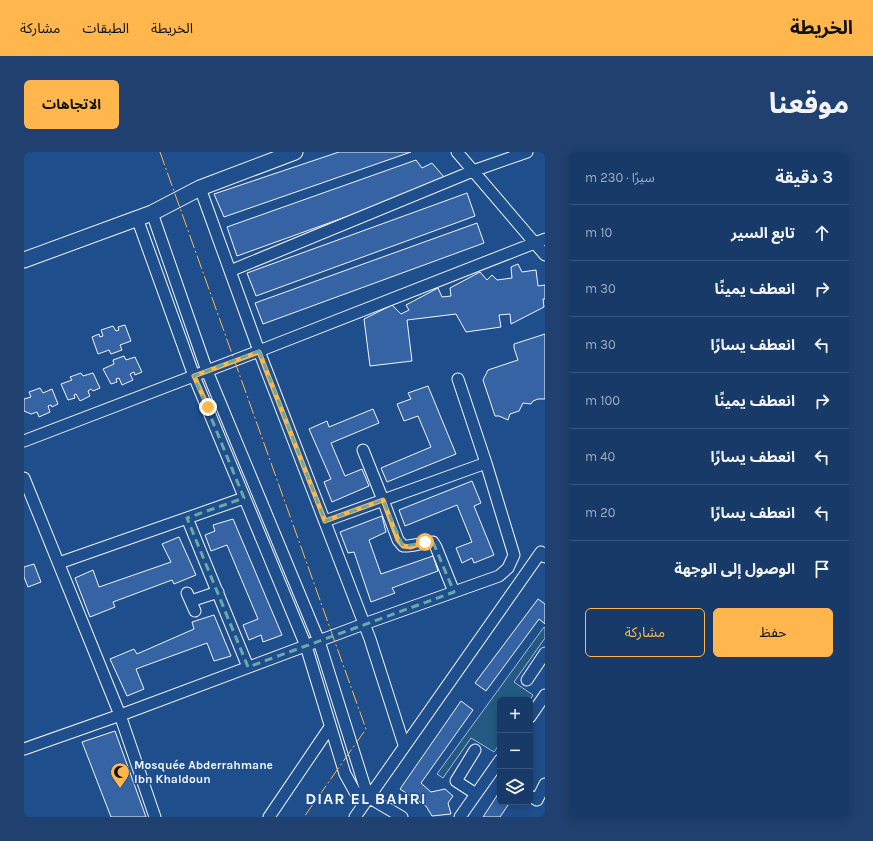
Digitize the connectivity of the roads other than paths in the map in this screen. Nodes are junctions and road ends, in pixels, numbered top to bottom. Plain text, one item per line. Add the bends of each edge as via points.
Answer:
1 (295, 152) edge
2 (458, 152) edge
3 (527, 152) edge
4 (472, 171) junction
5 (200, 188) junction
6 (152, 213) junction
7 (137, 218) junction
8 (540, 241) edge
9 (545, 255) edge
10 (24, 260) edge
11 (230, 270) junction
12 (259, 352) junction
13 (207, 371) junction
14 (194, 376) junction
15 (458, 379) dead end
16 (24, 441) edge
17 (363, 450) dead end
18 (486, 463) junction
19 (25, 482) edge
20 (244, 498) junction
21 (383, 500) junction
22 (187, 518) junction
23 (325, 521) junction
24 (544, 552) edge
25 (59, 563) junction
26 (218, 592) junction
27 (454, 592) junction
28 (191, 602) dead end
29 (364, 624) junction
30 (319, 641) junction
31 (306, 646) junction
32 (545, 654) edge
33 (248, 667) junction
34 (527, 680) dead end
35 (545, 695) edge
36 (533, 713) edge
37 (120, 715) junction
38 (330, 727) junction
39 (404, 745) junction
40 (24, 749) edge
41 (475, 750) dead end
42 (496, 774) edge
43 (545, 784) edge
44 (476, 794) junction
45 (368, 798) junction
46 (533, 798) edge
47 (155, 817) edge
48 (269, 817) edge
49 (355, 817) edge
50 (402, 817) edge
51 (460, 817) edge

1 - 5 street
2 - 4 street
3 - 4 street
4 - 8 street
4 - 11 street
5 - 6 street
5 - 11 street
6 - 7 street
6 - 13 street
7 - 10 street
7 - 14 street
8 - 9 street
8 - 12 street
11 - 12 street
12 - 13 street
12 - 23 street
13 - 14 street
13 - 30 street
14 - 16 street
14 - 20 street
15 - 18 street
17 - 21 street
18 - 21 street
18 - 27 street via 514,555 508,568 499,576
19 - 25 street
20 - 22 street
20 - 31 street
21 - 23 street
21 - 27 street via 398,540 403,546 411,547 433,542
22 - 25 street
22 - 26 street
23 - 29 street
24 - 39 street
25 - 37 street
26 - 28 street
26 - 33 street
27 - 29 street
29 - 30 street
29 - 39 street
30 - 31 street
30 - 45 street
31 - 33 street
31 - 38 street
32 - 34 street
33 - 37 street
35 - 36 street
37 - 40 street
37 - 47 street
38 - 45 street via 345,774 354,792
38 - 48 street
39 - 45 street
41 - 44 street via 456,781
42 - 44 street
43 - 46 street via 537,800
44 - 51 street
45 - 49 street
45 - 50 street

